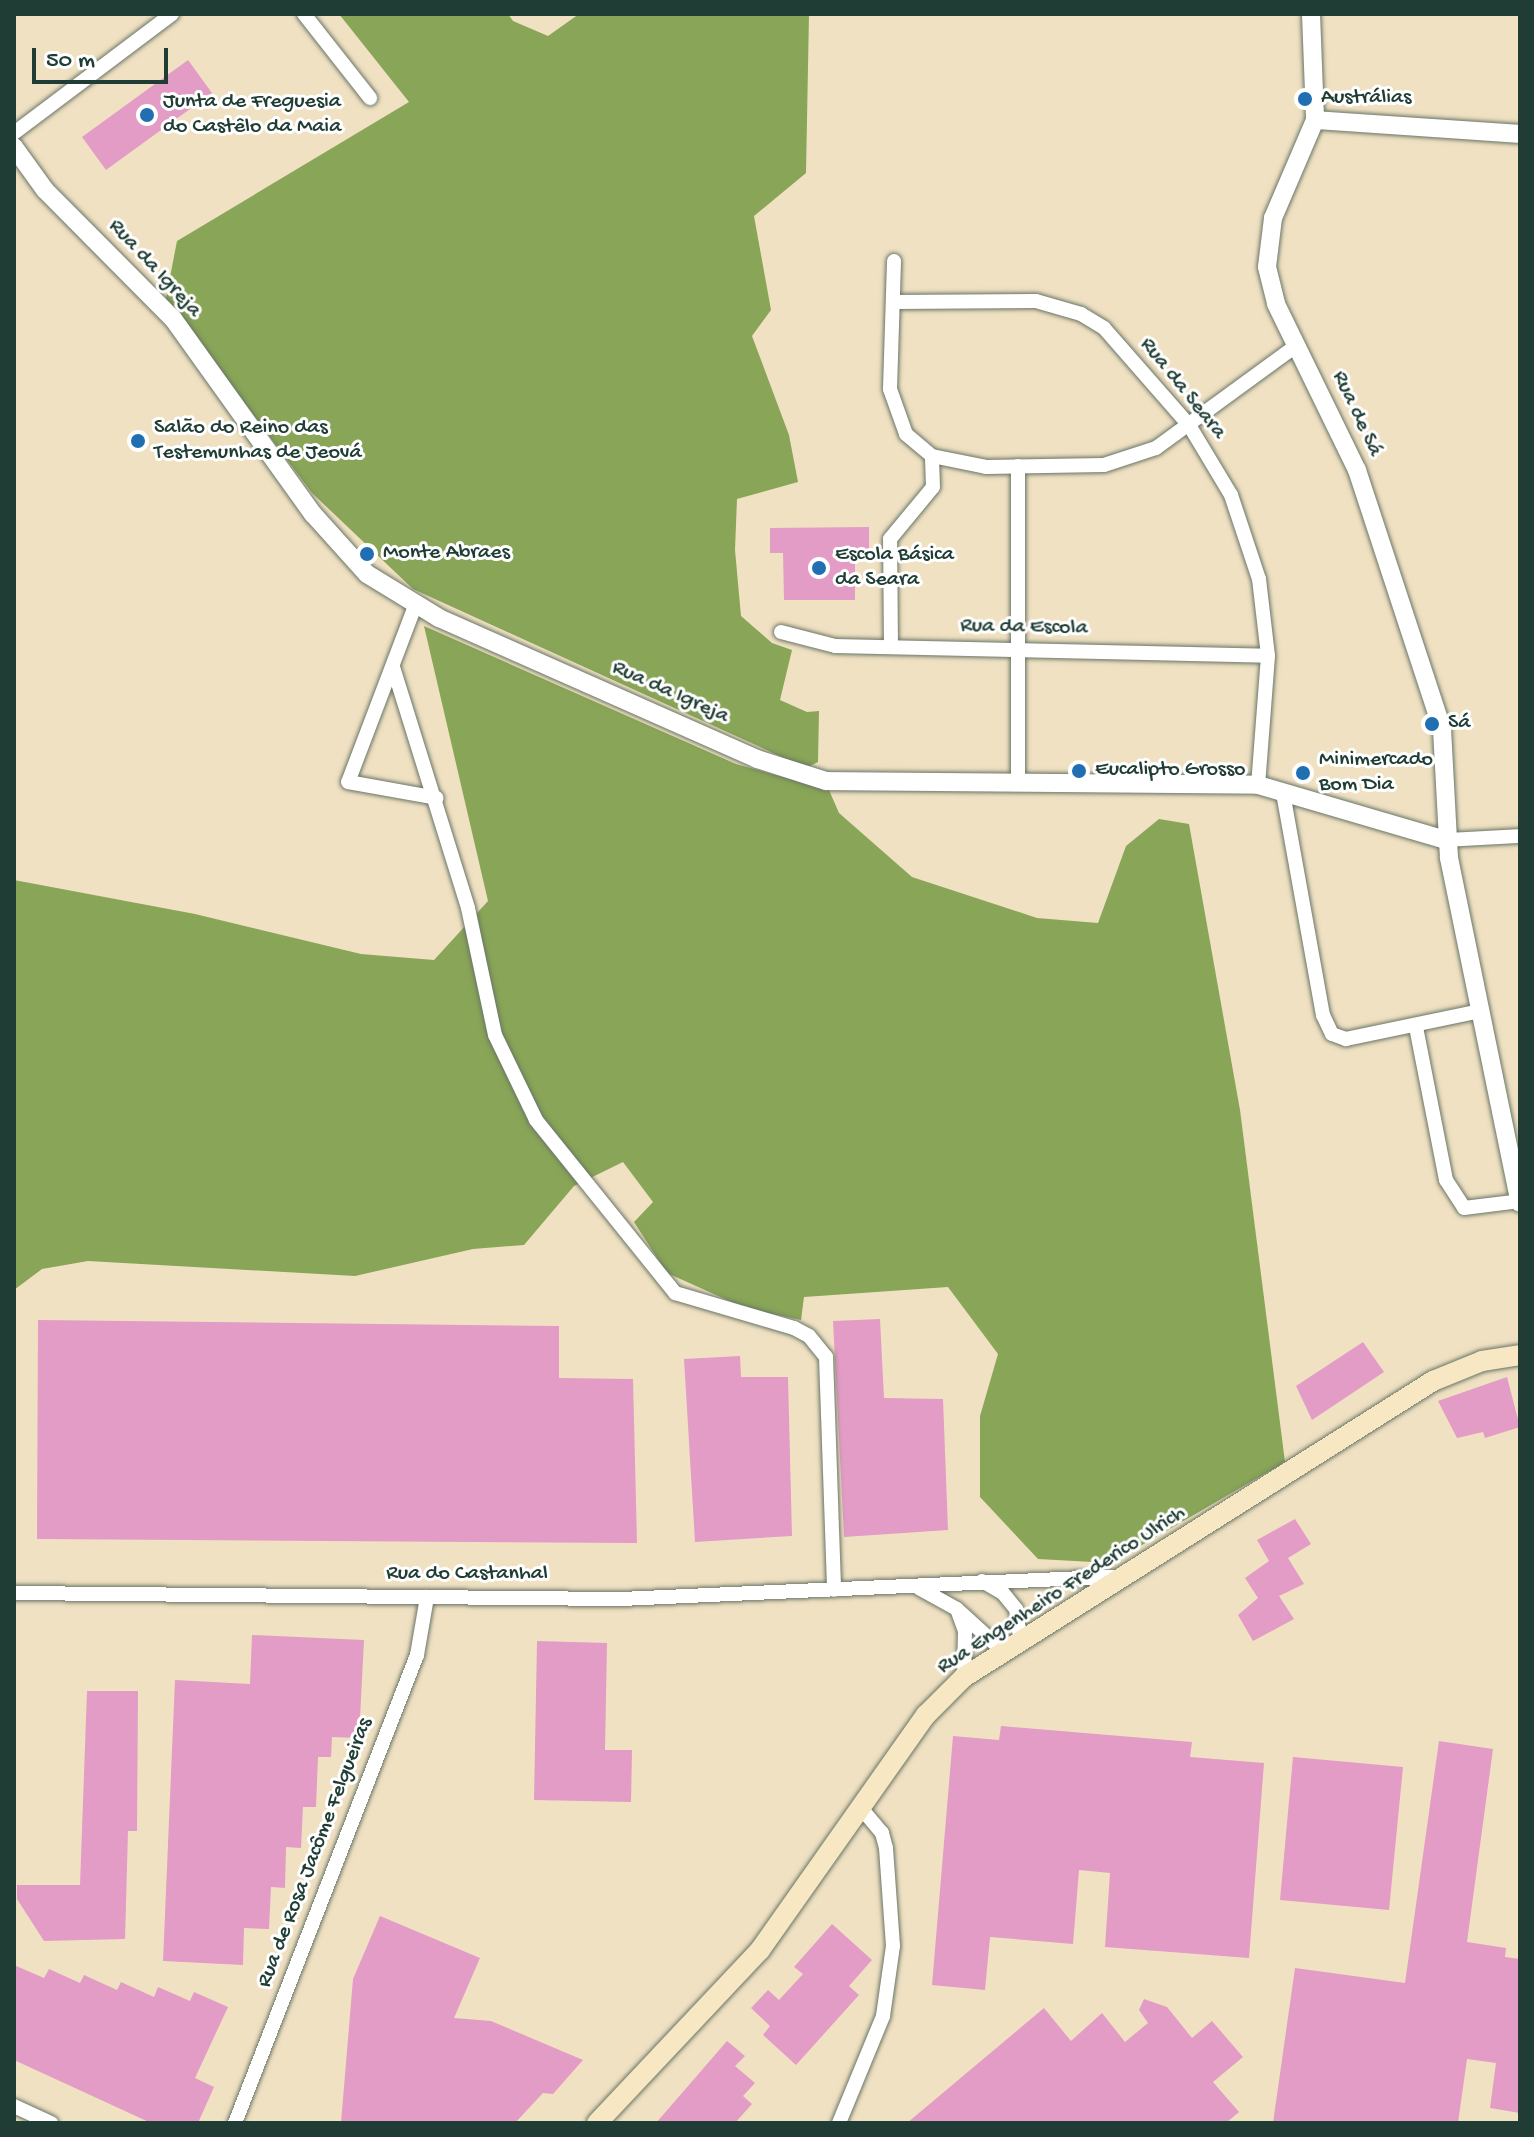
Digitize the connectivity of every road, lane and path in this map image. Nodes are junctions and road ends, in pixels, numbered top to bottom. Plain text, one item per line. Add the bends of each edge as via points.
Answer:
1 (172, 14) edge
2 (304, 14) edge
3 (1311, 14) edge
4 (370, 98) dead end
5 (1315, 120) junction
6 (14, 133) edge
7 (1520, 134) edge
8 (14, 147) edge
9 (894, 261) dead end
10 (893, 302) junction
11 (1296, 346) junction
12 (1189, 425) junction
13 (932, 456) junction
14 (1018, 466) junction
15 (415, 606) junction
16 (781, 632) dead end
17 (891, 647) junction
18 (1015, 649) junction
19 (1268, 656) junction
20 (393, 667) junction
21 (1018, 782) junction
22 (1258, 785) junction
23 (1283, 793) junction
24 (437, 798) junction
25 (1520, 836) edge
26 (1446, 840) junction
27 (1480, 1011) junction
28 (1416, 1027) junction
29 (1520, 1202) edge
30 (1520, 1355) edge
31 (1126, 1575) junction
32 (980, 1580) junction
33 (918, 1587) junction
34 (834, 1590) junction
35 (14, 1593) edge
36 (427, 1597) junction
37 (957, 1609) junction
38 (1013, 1648) junction
39 (964, 1677) junction
40 (862, 1809) junction
41 (14, 2106) edge
42 (51, 2123) edge
43 (235, 2123) edge
44 (597, 2123) edge
45 (839, 2123) edge

1 - 6 street
2 - 4 street
3 - 5 street, Rua de Sá
5 - 7 street
5 - 11 street, Rua de Sá via 1273,218 1267,267 1276,304
8 - 15 street, Rua da Igreja via 45,190 174,320 313,514 367,574
9 - 10 street
10 - 12 street, Rua da Seara via 1036,301 1081,314 1104,328
10 - 13 street via 890,389 906,434
11 - 12 street
11 - 26 street, Rua de Sá via 1357,470 1442,729
12 - 14 street via 1156,448 1104,465
12 - 19 street, Rua da Seara via 1231,495 1243,528 1259,579
13 - 14 street via 986,467
13 - 17 street via 933,487 890,539
14 - 18 street
15 - 20 street
15 - 21 street, Rua da Igreja via 757,759 826,781
16 - 17 street, Rua da Escola via 835,646
17 - 18 street, Rua da Escola
18 - 19 street, Rua da Escola
18 - 21 street
19 - 22 street, Rua da Seara
20 - 24 street
20 - 24 street via 348,782
21 - 22 street, Rua da Igreja
22 - 23 street, Rua da Igreja
23 - 26 street, Rua da Igreja
23 - 28 street via 1323,1015 1332,1034 1346,1039
24 - 34 street via 495,1035 536,1120 675,1293 794,1328 809,1336 826,1357
25 - 26 street, Rua da Igreja
26 - 27 street, Rua de Sá
27 - 28 street
27 - 29 street, Rua de Sá
28 - 29 street via 1446,1180 1464,1208
30 - 31 main road, Rua Engenheiro Frederico Ulrich via 1482,1361 1433,1381
31 - 32 street, Rua do Castanhal
31 - 38 main road, Rua Engenheiro Frederico Ulrich
32 - 33 street, Rua do Castanhal
32 - 38 street via 1003,1593 1016,1609
33 - 34 street, Rua do Castanhal
33 - 37 street, Rua do Castanhal via 945,1597
34 - 36 street, Rua do Castanhal via 621,1599
35 - 36 street, Rua do Castanhal
36 - 43 street, Rua de Rosa Jacôme Felgueiras via 426,1628 417,1655
37 - 38 street, Rua do Castanhal
37 - 39 street via 965,1631
38 - 39 main road, Rua Engenheiro Frederico Ulrich
39 - 40 main road, Rua Engenheiro Frederico Ulrich via 926,1715
40 - 44 main road, Rua Engenheiro Frederico Ulrich via 760,1950
40 - 45 street via 882,1833 886,1848 893,1946 871,2058
41 - 42 street

